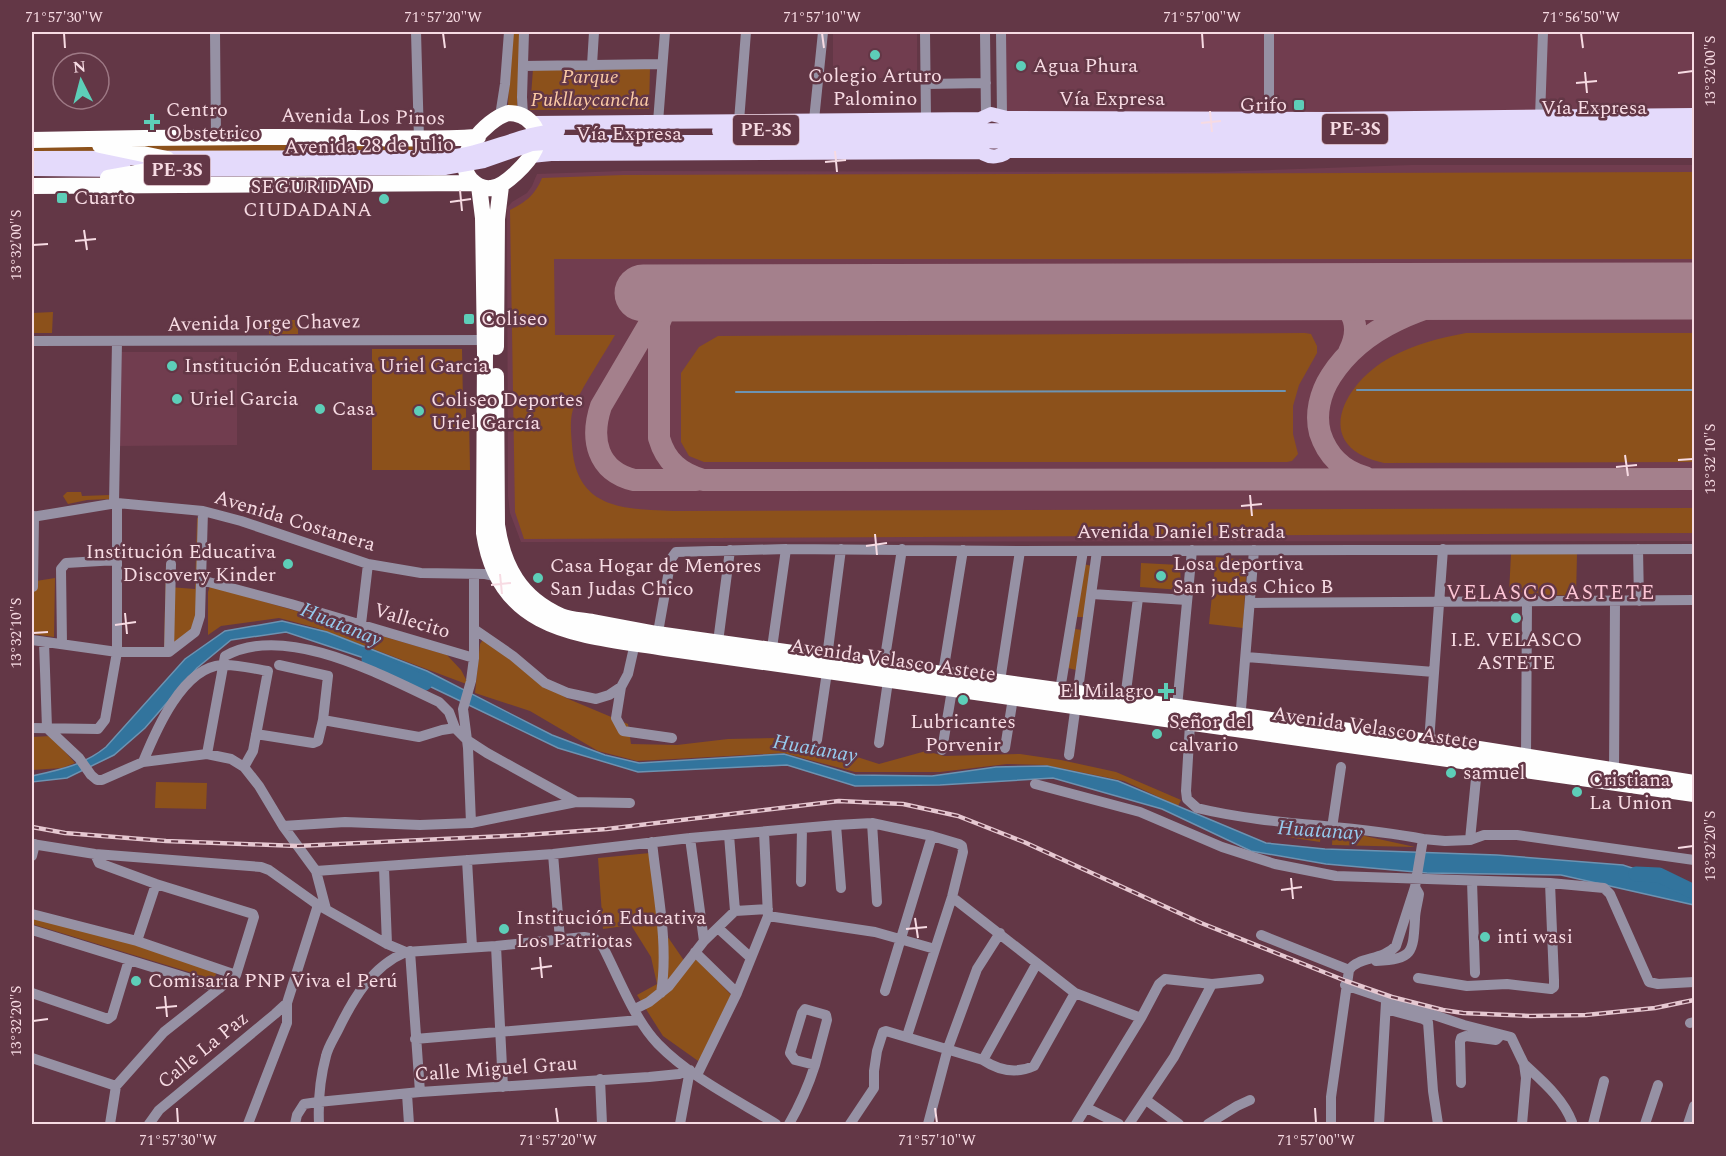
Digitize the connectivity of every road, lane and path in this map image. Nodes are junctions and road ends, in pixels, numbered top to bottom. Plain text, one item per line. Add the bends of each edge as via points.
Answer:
1 (215, 32) edge
2 (416, 32) edge
3 (509, 32) edge
4 (524, 32) edge
5 (594, 32) edge
6 (666, 32) edge
7 (746, 32) edge
8 (823, 32) edge
9 (925, 32) edge
10 (985, 32) edge
11 (1001, 32) edge
12 (1269, 32) edge
13 (1543, 32) edge
14 (592, 64) junction
15 (662, 64) junction
16 (523, 66) junction
17 (986, 83) junction
18 (926, 84) junction
19 (1695, 115) edge
20 (500, 116) junction
21 (1540, 117) junction
22 (1269, 118) junction
23 (1328, 118) junction
24 (528, 119) junction
25 (926, 119) junction
26 (1238, 119) junction
27 (814, 120) junction
28 (739, 121) junction
29 (658, 122) junction
30 (1695, 128) edge
31 (978, 131) junction
32 (1009, 131) junction
33 (1359, 134) junction
34 (1212, 135) junction
35 (216, 137) junction
36 (478, 137) junction
37 (559, 137) joint
38 (71, 139) junction
39 (419, 139) junction
40 (1695, 140) edge
41 (32, 141) edge
42 (1695, 151) edge
43 (1239, 152) junction
44 (1328, 152) junction
45 (531, 156) junction
46 (32, 158) edge
47 (167, 159) junction
48 (444, 162) junction
49 (32, 169) edge
50 (153, 170) junction
51 (477, 184) junction
52 (35, 185) edge
53 (72, 186) junction
54 (501, 186) junction
55 (490, 340) junction
56 (32, 341) edge
57 (117, 342) junction
58 (115, 503) junction
59 (203, 512) junction
60 (33, 517) edge
61 (786, 549) junction
62 (841, 549) junction
63 (902, 549) junction
64 (1443, 549) junction
65 (1638, 549) junction
66 (1695, 549) edge
67 (730, 550) junction
68 (963, 550) junction
69 (1192, 550) junction
70 (1254, 550) junction
71 (1020, 551) junction
72 (1083, 551) junction
73 (1097, 551) junction
74 (117, 560) junction
75 (171, 564) dead end
76 (368, 564) junction
77 (474, 574) junction
78 (504, 575) junction
79 (201, 580) junction
80 (33, 587) dead end
81 (1092, 594) junction
82 (1138, 598) junction
83 (1187, 600) junction
84 (1695, 600) edge
85 (1527, 601) junction
86 (1615, 601) junction
87 (1639, 601) junction
88 (1439, 602) junction
89 (1250, 603) junction
90 (361, 624) junction
91 (474, 629) junction
92 (32, 640) edge
93 (656, 640) junction
94 (44, 642) junction
95 (718, 642) junction
96 (635, 643) junction
97 (62, 644) junction
98 (772, 648) junction
99 (117, 652) junction
100 (169, 652) junction
101 (1246, 657) junction
102 (474, 658) junction
103 (827, 664) junction
104 (223, 665) junction
105 (279, 665) dead end
106 (1434, 672) junction
107 (943, 673) junction
108 (884, 675) junction
109 (1000, 681) junction
110 (621, 687) junction
111 (952, 690) junction
112 (1060, 690) junction
113 (1013, 698) junction
114 (1125, 699) junction
115 (1077, 700) junction
116 (1177, 707) junction
117 (322, 720) junction
118 (1240, 723) junction
119 (1190, 724) junction
120 (32, 728) edge
121 (47, 728) junction
122 (455, 728) junction
123 (256, 734) junction
124 (672, 738) dead end
125 (467, 740) junction
126 (817, 740) dead end
127 (1429, 742) junction
128 (879, 743) dead end
129 (1005, 748) dead end
130 (942, 750) dead end
131 (207, 754) junction
132 (1069, 755) dead end
133 (1478, 756) junction
134 (1526, 756) junction
135 (143, 762) junction
136 (244, 767) junction
137 (1341, 767) dead end
138 (1614, 776) junction
139 (1695, 783) edge
140 (1035, 784) dead end
141 (1695, 794) edge
142 (576, 802) junction
143 (630, 802) dead end
144 (471, 823) junction
145 (872, 823) junction
146 (837, 825) junction
147 (283, 826) junction
148 (802, 828) junction
149 (1332, 828) junction
150 (764, 832) junction
151 (729, 835) junction
152 (932, 836) junction
153 (690, 838) junction
154 (1470, 840) junction
155 (652, 842) junction
156 (1423, 842) junction
157 (33, 844) edge
158 (95, 854) junction
159 (553, 854) junction
160 (32, 856) edge
161 (467, 860) junction
162 (1695, 860) edge
163 (384, 867) junction
164 (316, 871) junction
165 (1416, 880) junction
166 (1472, 881) junction
167 (801, 882) dead end
168 (1550, 883) junction
169 (156, 884) junction
170 (841, 888) dead end
171 (952, 897) junction
172 (877, 902) dead end
173 (322, 907) junction
174 (735, 911) junction
175 (768, 912) junction
176 (32, 914) edge
177 (718, 928) junction
178 (32, 930) edge
179 (1000, 933) junction
180 (1261, 935) dead end
181 (900, 939) junction
182 (560, 940) junction
183 (137, 941) junction
184 (704, 941) junction
185 (387, 944) junction
186 (496, 946) junction
187 (472, 947) junction
188 (935, 949) junction
189 (408, 952) junction
190 (695, 952) junction
191 (751, 958) junction
192 (129, 960) junction
193 (1037, 963) junction
194 (1352, 967) junction
195 (1475, 973) dead end
196 (236, 975) junction
197 (1418, 978) dead end
198 (1259, 979) dead end
199 (1695, 982) edge
200 (1212, 984) junction
201 (1345, 985) junction
202 (220, 988) junction
203 (885, 991) dead end
204 (32, 993) edge
205 (737, 993) junction
206 (1076, 993) junction
207 (661, 994) junction
208 (286, 1003) junction
209 (1386, 1004) junction
210 (635, 1009) junction
211 (1141, 1018) junction
212 (640, 1020) junction
213 (500, 1032) junction
214 (907, 1036) junction
215 (1506, 1036) junction
216 (415, 1039) junction
217 (948, 1048) junction
218 (32, 1058) edge
219 (983, 1060) junction
220 (1524, 1064) junction
221 (814, 1065) junction
222 (694, 1072) junction
223 (600, 1079) junction
224 (1604, 1082) dead end
225 (1461, 1083) dead end
226 (1658, 1085) dead end
227 (116, 1086) junction
228 (503, 1087) junction
229 (420, 1092) junction
230 (407, 1094) junction
231 (1146, 1100) junction
232 (1250, 1100) dead end
233 (318, 1102) junction
234 (1695, 1106) edge
235 (1087, 1108) junction
236 (1574, 1124) edge
237 (111, 1125) edge
238 (149, 1125) edge
239 (248, 1125) edge
240 (295, 1125) edge
241 (320, 1125) edge
242 (409, 1125) edge
243 (602, 1125) edge
244 (680, 1125) edge
245 (776, 1125) edge
246 (789, 1125) edge
247 (850, 1125) edge
248 (928, 1125) edge
249 (1076, 1125) edge
250 (1119, 1125) edge
251 (1129, 1125) edge
252 (1179, 1125) edge
253 (1208, 1125) edge
254 (1331, 1125) edge
255 (1379, 1125) edge
256 (1438, 1125) edge
257 (1522, 1125) edge
258 (1593, 1125) edge
259 (1645, 1125) edge
260 (1688, 1125) edge

1 - 35 street
2 - 39 street
3 - 20 street
4 - 16 street
5 - 14 street
6 - 15 street
7 - 28 street
8 - 27 street
9 - 18 street
10 - 17 street
11 - 32 street
12 - 22 street
13 - 21 street
14 - 15 street
14 - 16 street
15 - 29 street
16 - 24 street
17 - 18 street
17 - 31 street
18 - 25 street
19 - 21 main road, Vía Expresa / PE-3S
20 - 24 highway via 516,113
20 - 36 highway
21 - 23 main road, Vía Expresa / PE-3S
22 - 23 main road, Vía Expresa / PE-3S
22 - 26 main road, Vía Expresa / PE-3S
23 - 33 main road
24 - 29 main road, Vía Expresa / PE-3S
24 - 45 highway via 537,134
25 - 27 main road, Vía Expresa / PE-3S
25 - 31 main road, Vía Expresa / PE-3S
26 - 32 main road, Vía Expresa / PE-3S
26 - 34 main road
27 - 28 main road, Vía Expresa / PE-3S
28 - 29 main road, Vía Expresa / PE-3S
30 - 33 main road, Vía Expresa / PE-3S
31 - 32 main road, Vía Expresa / PE-3S
31 - 32 main road, Vía Expresa / PE-3S
31 - 32 main road via 991,157 1003,155
31 - 37 main road, Vía Expresa / PE-3S
31 - 45 main road, Vía Expresa / PE-3S
32 - 34 main road, Vía Expresa / PE-3S
32 - 43 main road, Vía Expresa / PE-3S
33 - 34 main road, Vía Expresa / PE-3S
33 - 40 main road, Vía Expresa / PE-3S
33 - 44 main road
34 - 43 main road
35 - 38 highway, Avenida Los Pinos
35 - 39 highway, Avenida Los Pinos
36 - 39 highway, Avenida Los Pinos
36 - 51 highway via 466,152 464,163
37 - 48 main road, Avenida 28 de Julio / PE-3S, bridge via 484,161
38 - 41 highway, Avenida Los Pinos
38 - 47 highway
42 - 44 main road, Vía Expresa / PE-3S
43 - 44 main road, Vía Expresa / PE-3S
45 - 54 highway
46 - 47 main road, Avenida 28 de Julio / PE-3S
47 - 48 main road, Avenida 28 de Julio / PE-3S
48 - 50 main road, Avenida 28 de Julio / PE-3S
49 - 50 main road, Avenida 28 de Julio / PE-3S
50 - 53 highway
51 - 53 highway, Avenida 28 de Julio
51 - 54 highway via 486,188
51 - 55 highway, Avenida Velasco Astete via 483,218
52 - 53 highway, Avenida 28 de Julio
54 - 55 highway, Avenida Velasco Astete
55 - 57 street, Avenida Jorge Chavez
55 - 78 highway, Avenida Velasco Astete via 497,525
56 - 57 street, Avenida Jorge Chavez
57 - 58 street
58 - 59 street, Avenida Costanera
58 - 60 street, Avenida Costanera
58 - 74 street
59 - 76 street, Avenida Costanera
59 - 79 street
60 - 80 street
61 - 62 street, Avenida Daniel Estrada
61 - 67 street, Avenida Daniel Estrada
61 - 98 street
62 - 63 street, Avenida Daniel Estrada
62 - 103 street
63 - 68 street, Avenida Daniel Estrada
63 - 108 street
64 - 65 street, Avenida Daniel Estrada
64 - 70 street, Avenida Daniel Estrada
64 - 88 street
65 - 66 street, Avenida Daniel Estrada
65 - 87 street
67 - 93 street, Avenida Daniel Estrada via 676,552 671,559
67 - 95 street
68 - 71 street, Avenida Daniel Estrada
68 - 107 street
69 - 70 street, Avenida Daniel Estrada
69 - 73 street, Avenida Daniel Estrada
69 - 83 street
70 - 89 street
71 - 72 street, Avenida Daniel Estrada
71 - 109 street
72 - 73 street, Avenida Daniel Estrada
72 - 112 street
73 - 81 street
74 - 97 street via 62,565
74 - 99 street
75 - 100 street
76 - 77 street, Avenida Costanera via 421,573
76 - 90 street
77 - 78 street, Avenida Costanera
77 - 91 street
78 - 93 highway, Avenida Velasco Astete via 562,617
78 - 96 highway, Avenida Velasco Astete via 507,594 544,622 565,630
79 - 90 street, Vallecito
79 - 100 street via 200,616 195,632
81 - 82 street
81 - 115 street
82 - 83 street
82 - 114 street
83 - 116 street
84 - 87 street
85 - 86 street
85 - 88 street
85 - 134 street
86 - 87 street
86 - 138 street
88 - 89 street
88 - 106 street
89 - 101 street
90 - 102 street, Vallecito
91 - 102 street
91 - 110 street via 545,683 568,693 596,699
92 - 94 street
93 - 95 highway, Avenida Velasco Astete
93 - 96 highway, Avenida Velasco Astete
93 - 103 highway, Avenida Velasco Astete
94 - 97 street
94 - 121 street
95 - 98 highway, Avenida Velasco Astete
96 - 110 street
97 - 99 street
98 - 103 highway, Avenida Velasco Astete
99 - 100 street
99 - 121 street via 105,720 98,729
101 - 106 street
101 - 118 street
102 - 125 street via 463,709
103 - 108 highway, Avenida Velasco Astete
103 - 126 street
104 - 122 street via 227,655 264,645 337,657 439,702
104 - 123 street via 268,671
104 - 131 street
104 - 135 street via 198,673 183,690
105 - 117 street via 328,676
106 - 127 street
107 - 108 highway, Avenida Velasco Astete
107 - 109 highway, Avenida Velasco Astete
108 - 111 highway, Avenida Velasco Astete
108 - 128 street
109 - 112 highway, Avenida Velasco Astete
110 - 124 street via 616,718 623,730
111 - 113 highway, Avenida Velasco Astete
111 - 130 street
112 - 115 highway, Avenida Velasco Astete
113 - 115 highway, Avenida Velasco Astete
113 - 129 street
114 - 115 highway, Avenida Velasco Astete
114 - 116 highway, Avenida Velasco Astete
115 - 119 highway, Avenida Velasco Astete
115 - 132 street
116 - 118 highway, Avenida Velasco Astete
117 - 122 street via 419,737
117 - 123 street via 315,743
118 - 119 highway, Avenida Velasco Astete
118 - 127 highway, Avenida Velasco Astete
118 - 133 highway, Avenida Velasco Astete
119 - 149 street via 1186,791 1191,805 1207,811
120 - 121 street
121 - 135 street via 97,780
122 - 125 street
123 - 136 street
125 - 142 street
125 - 144 street
127 - 133 highway, Avenida Velasco Astete
131 - 135 street
131 - 136 street via 225,756
133 - 134 highway, Avenida Velasco Astete
133 - 138 highway, Avenida Velasco Astete
133 - 154 street
134 - 138 highway, Avenida Velasco Astete
136 - 147 street
137 - 149 street
138 - 139 highway, Avenida Velasco Astete
138 - 141 highway, Avenida Velasco Astete
140 - 165 street via 1140,812 1222,848 1275,864 1336,876
142 - 143 street
142 - 144 street
144 - 147 street via 335,822
145 - 146 street
145 - 152 street
145 - 172 street
146 - 148 street
146 - 170 street
147 - 164 street
148 - 150 street
148 - 167 street
149 - 156 street via 1393,833
150 - 151 street
150 - 175 street
151 - 153 street
151 - 174 street
152 - 171 street via 959,844 963,849
152 - 181 street
153 - 155 street
153 - 184 street
154 - 156 street
154 - 162 street via 1517,835
155 - 159 street
155 - 207 street via 663,949
156 - 165 street
157 - 158 street
157 - 160 street
158 - 169 street via 99,863
158 - 173 street via 261,867
159 - 161 street
159 - 182 street
161 - 163 street
161 - 187 street
163 - 164 street
163 - 185 street
164 - 173 street
165 - 166 street
165 - 194 street via 1419,894 1410,951 1394,959
166 - 168 street
166 - 195 street
168 - 197 street via 1554,987 1467,986
168 - 199 street via 1608,890 1649,982
169 - 183 street
169 - 196 street via 253,914
171 - 179 street
171 - 188 street
173 - 185 street
173 - 208 street, Calle La Paz
174 - 175 street
174 - 177 street
175 - 181 street
175 - 191 street
176 - 183 street
177 - 184 street
177 - 191 street
178 - 192 street
179 - 193 street
179 - 217 street via 977,969
180 - 194 street
181 - 188 street
181 - 203 street
182 - 186 street
182 - 210 street via 589,937 598,942
183 - 196 street
184 - 190 street
185 - 189 street
186 - 187 street
186 - 213 street
187 - 189 street
188 - 214 street
189 - 216 street
189 - 233 street via 395,956 374,973 351,1003 327,1054
190 - 205 street
190 - 207 street
191 - 205 street
192 - 202 street
192 - 204 street via 108,1019
193 - 206 street
193 - 219 street
194 - 201 street
196 - 202 street
198 - 200 street
200 - 211 street via 1165,979
200 - 231 street via 1174,1057
201 - 209 street
201 - 254 street
202 - 227 street via 164,1032
205 - 222 street
206 - 211 street
206 - 219 street via 1034,1066 1003,1070
207 - 210 street
208 - 238 street, Calle La Paz via 159,1110
208 - 239 street via 287,1023
209 - 215 street
209 - 255 street
209 - 256 street via 1428,1022
210 - 212 street
211 - 235 street
212 - 213 street
212 - 222 street via 658,1044
213 - 216 street
213 - 228 street
214 - 217 street
214 - 247 street via 883,1032 874,1088
215 - 220 street
215 - 225 street via 1496,1040 1461,1038
216 - 229 street
217 - 219 street
217 - 248 street
218 - 227 street
220 - 236 street via 1555,1095
220 - 257 street
221 - 221 street via 795,1060 790,1053 805,1009 828,1017
221 - 246 street
222 - 223 street, Calle Miguel Grau
222 - 244 street
222 - 245 street
223 - 228 street, Calle Miguel Grau
223 - 243 street
224 - 258 street
226 - 259 street
227 - 237 street
228 - 229 street, Calle Miguel Grau
229 - 230 street, Calle Miguel Grau
230 - 233 street, Calle Miguel Grau
230 - 242 street
231 - 251 street
231 - 252 street
232 - 253 street
233 - 240 street, Calle Miguel Grau via 304,1104
233 - 241 street
234 - 260 street
235 - 249 street
235 - 250 street

